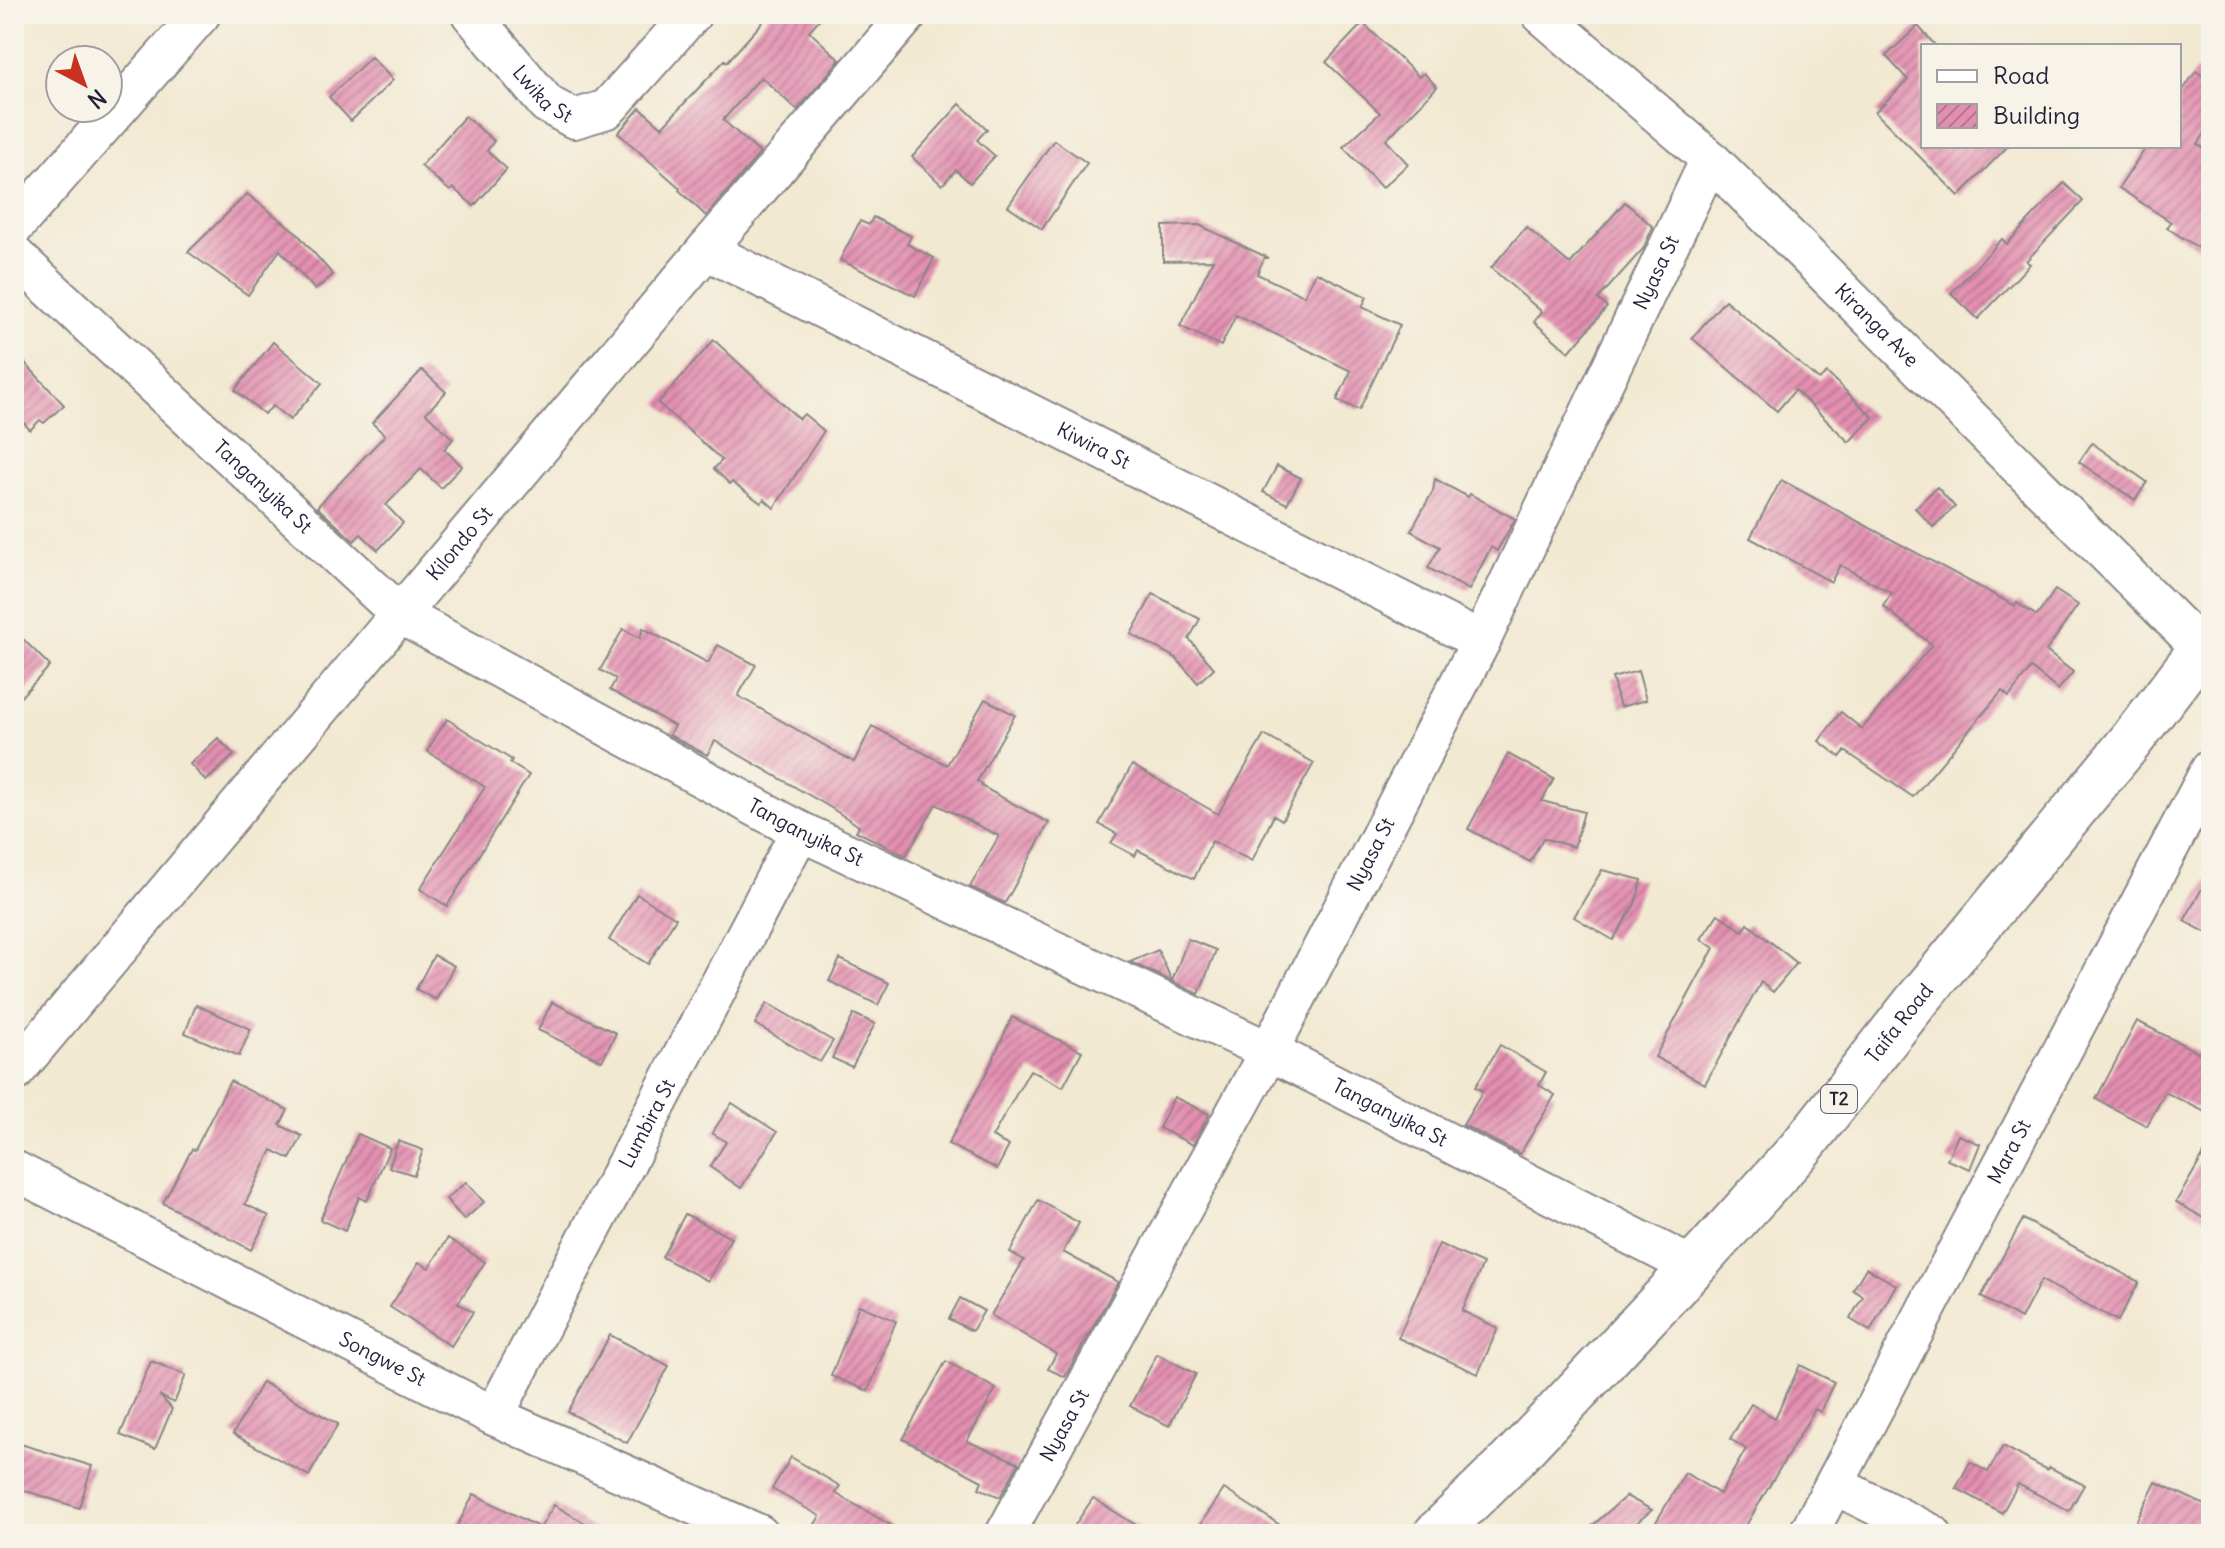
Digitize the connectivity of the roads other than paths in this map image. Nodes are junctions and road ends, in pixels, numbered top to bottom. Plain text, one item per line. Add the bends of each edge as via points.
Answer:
1 (201, 14) edge
2 (471, 14) edge
3 (692, 14) edge
4 (908, 14) edge
5 (1541, 14) edge
6 (1710, 159) junction
7 (14, 227) edge
8 (706, 250) junction
9 (14, 255) edge
10 (401, 615) junction
11 (1481, 641) junction
12 (2206, 642) edge
13 (2211, 768) edge
14 (800, 831) junction
15 (1269, 1051) junction
16 (14, 1073) edge
17 (14, 1170) edge
18 (1693, 1267) junction
19 (494, 1416) junction
20 (1835, 1485) junction
21 (759, 1534) edge
22 (1005, 1534) edge
23 (1436, 1534) edge
24 (1808, 1534) edge
25 (1932, 1534) edge

1 - 7 street
2 - 3 street, Lwika St via 547,104 574,119 607,109
4 - 8 street, Kilondo St
5 - 6 street, Kiranga Ave
6 - 11 street, Nyasa St
6 - 12 street, Kiranga Ave
8 - 10 street, Kilondo St
8 - 11 street, Kiwira St
9 - 10 street, Tanganyika St
10 - 14 street, Tanganyika St
10 - 16 street, Kilondo St
11 - 15 street, Nyasa St
12 - 18 highway, Taifa Road / T2 via 1800,1149
13 - 20 street, Mara St
14 - 15 street, Tanganyika St
14 - 19 street, Lumbira St
15 - 18 street, Tanganyika St
15 - 22 street, Nyasa St
17 - 19 street, Songwe St
18 - 23 highway, Taifa Road / T2
19 - 21 street, Songwe St
20 - 24 street, Mara St
20 - 25 street

